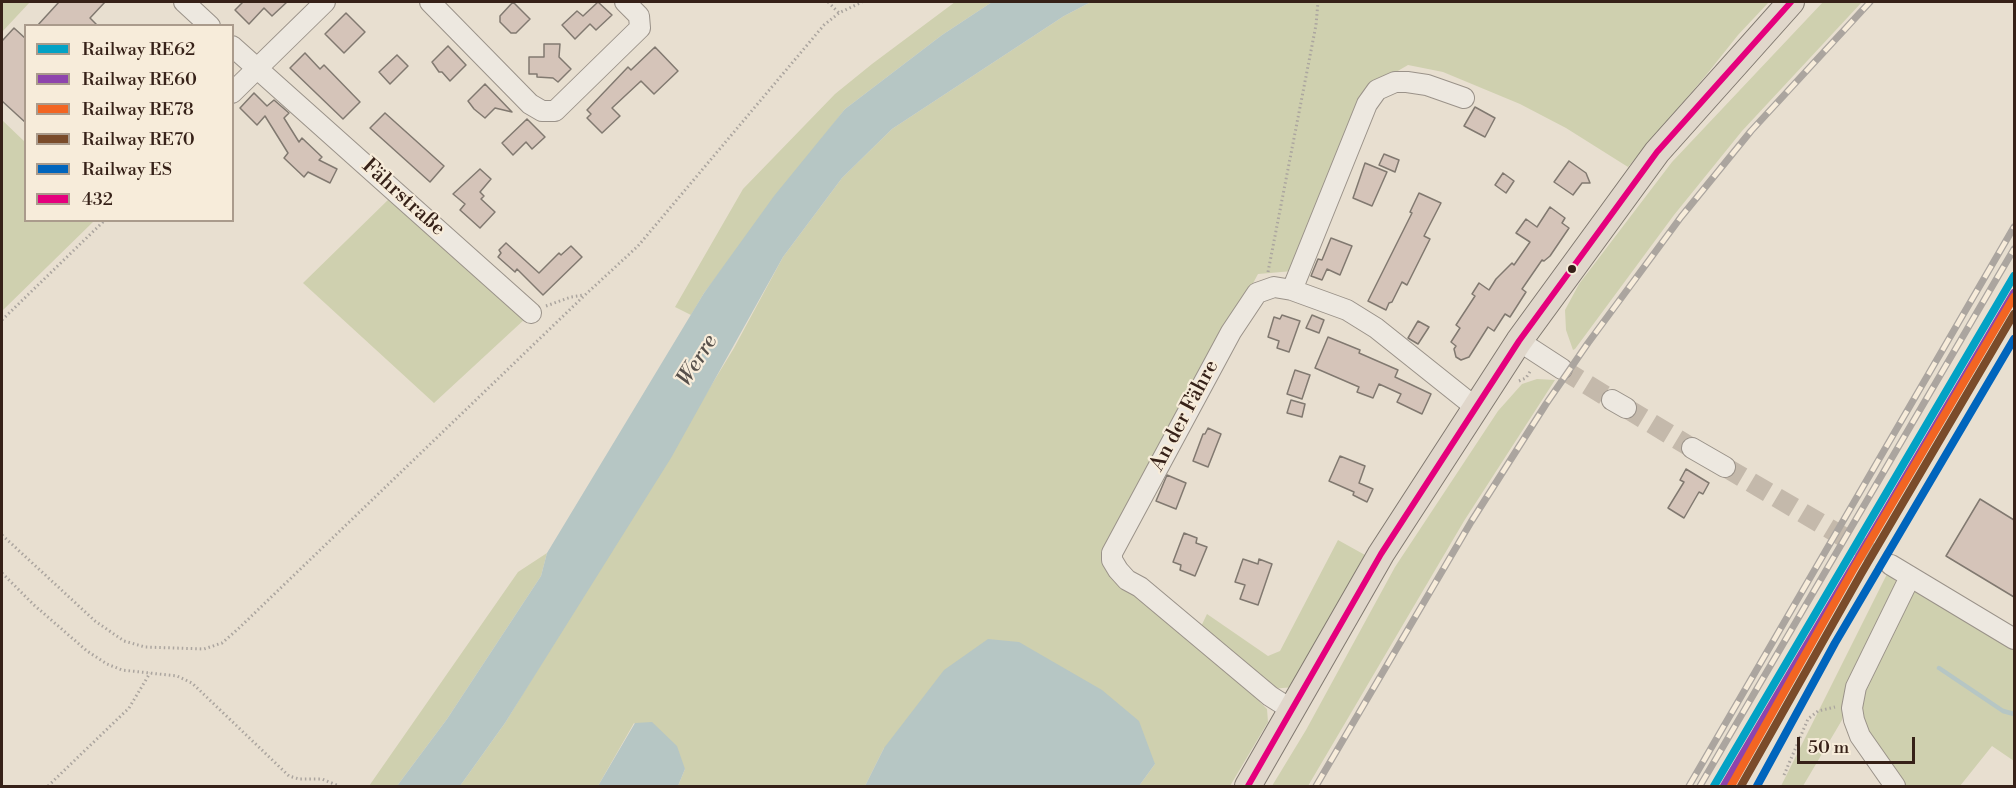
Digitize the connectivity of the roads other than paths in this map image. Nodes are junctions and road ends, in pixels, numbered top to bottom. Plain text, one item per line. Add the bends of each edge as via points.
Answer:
1 (184, 2) edge
2 (326, 2) edge
3 (430, 2) edge
4 (625, 2) edge
5 (1791, 2) edge
6 (208, 24) edge
7 (234, 47) edge
8 (258, 68) junction
9 (234, 91) edge
10 (1464, 98) dead end
11 (1292, 290) junction
12 (531, 313) road end
13 (1519, 342) junction
14 (1562, 369) tunnel mouth
15 (1475, 407) junction
16 (1692, 448) tunnel mouth
17 (1725, 467) tunnel mouth
18 (1891, 565) tunnel mouth
19 (1910, 577) junction
20 (2014, 639) edge
21 (1292, 710) junction
22 (1248, 786) edge
23 (1895, 786) edge

1 - 6 street
2 - 8 street
3 - 4 street via 530,104 542,111 555,111 640,28 639,16
5 - 13 main road via 1657,152
7 - 8 street, Fährstraße
8 - 9 street
8 - 12 street, Fährstraße
10 - 11 street via 1407,82 1395,82 1377,90 1367,104
11 - 15 street via 1347,310 1376,328
11 - 21 street, An der Fähre via 1274,287 1257,293 1231,332 1112,553 1112,560 1127,580 1140,586 1270,696
13 - 14 street
13 - 15 main road
15 - 21 main road via 1382,554
16 - 17 street
18 - 19 street
19 - 20 street
19 - 23 street via 1856,687 1852,708 1860,736
21 - 22 main road

